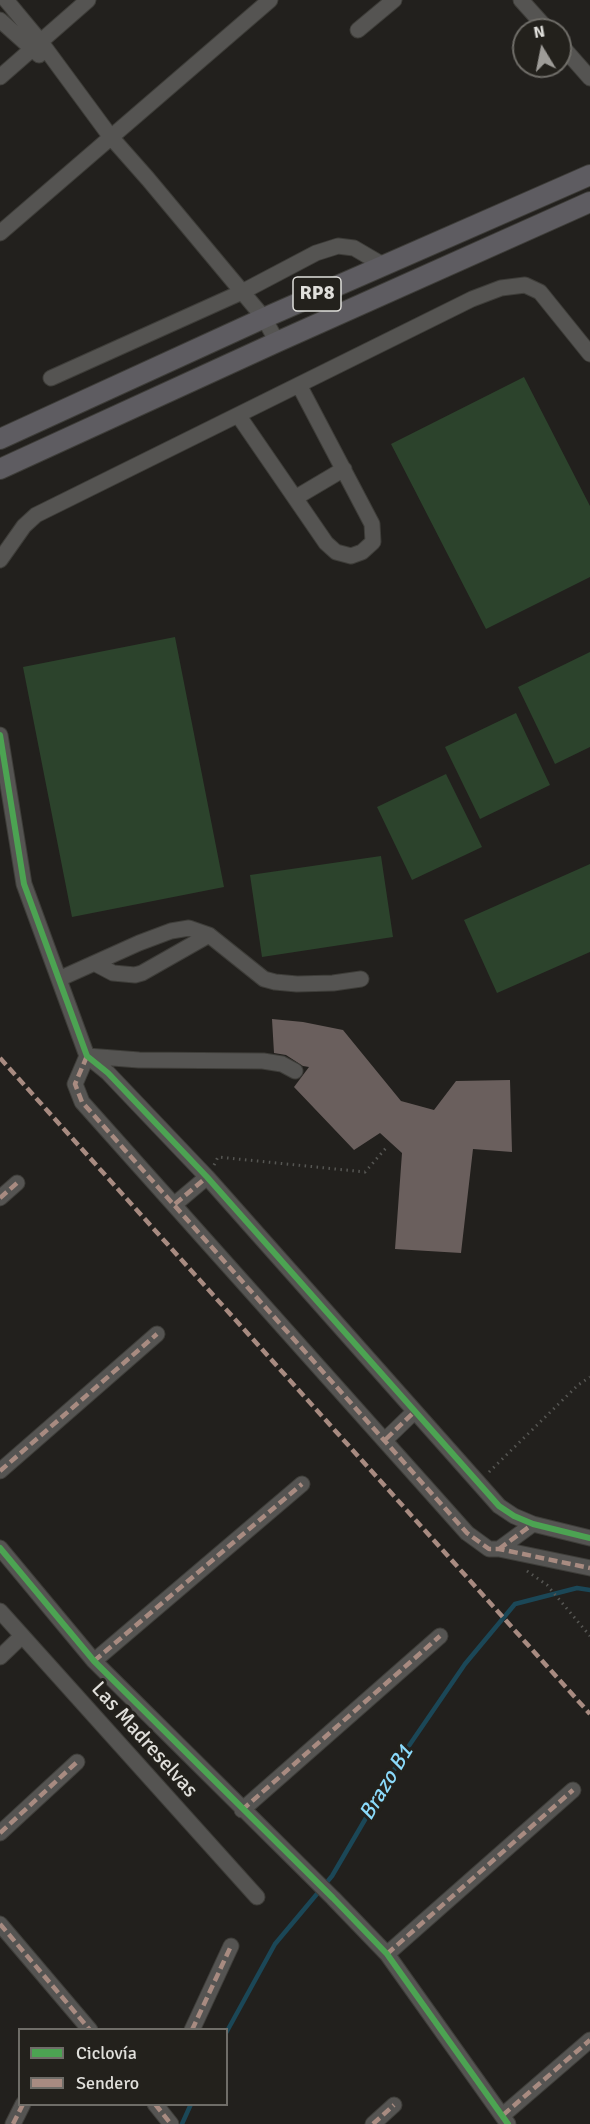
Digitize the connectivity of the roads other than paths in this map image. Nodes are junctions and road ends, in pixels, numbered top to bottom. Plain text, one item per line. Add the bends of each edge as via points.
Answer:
1 (6, 0) edge
2 (88, 0) edge
3 (270, 0) edge
4 (394, 0) edge
5 (521, 0) edge
6 (537, 18) edge
7 (0, 20) edge
8 (358, 30) dead end
9 (36, 45) junction
10 (572, 56) edge
11 (589, 74) edge
12 (0, 77) edge
13 (110, 136) junction
14 (590, 175) edge
15 (590, 202) edge
16 (0, 233) edge
17 (383, 265) junction
18 (242, 292) junction
19 (264, 318) junction
20 (277, 342) junction
21 (590, 354) edge
22 (51, 378) dead end
23 (299, 385) junction
24 (238, 415) junction
25 (0, 439) edge
26 (0, 469) edge
27 (344, 469) junction
28 (295, 498) junction
29 (0, 560) edge
30 (0, 735) edge
31 (209, 934) junction
32 (96, 964) junction
33 (59, 979) junction
34 (361, 979) dead end
35 (87, 1056) junction
36 (295, 1071) dead end
37 (207, 1177) junction
38 (17, 1183) dead end
39 (0, 1198) edge
40 (175, 1204) junction
41 (157, 1334) dead end
42 (414, 1412) junction
43 (386, 1439) junction
44 (0, 1471) edge
45 (302, 1484) dead end
46 (533, 1524) junction
47 (589, 1537) edge
48 (0, 1548) edge
49 (500, 1549) junction
50 (590, 1568) edge
51 (0, 1611) edge
52 (22, 1636) junction
53 (440, 1636) dead end
54 (0, 1657) edge
55 (94, 1661) junction
56 (77, 1762) dead end
57 (573, 1790) dead end
58 (242, 1810) junction
59 (0, 1833) edge
60 (257, 1897) dead end
61 (0, 1924) edge
62 (231, 1946) dead end
63 (387, 1954) junction
64 (88, 2028) edge
65 (193, 2028) edge
66 (590, 2040) edge
67 (394, 2105) dead end
68 (22, 2106) edge
69 (157, 2106) edge
70 (505, 2120) edge
71 (170, 2123) edge
72 (13, 2124) edge
73 (373, 2124) edge

1 - 9 street
2 - 9 street
3 - 13 street
4 - 8 street
5 - 6 street
7 - 9 street
9 - 12 street
9 - 13 street
10 - 11 street
13 - 16 street
13 - 18 street
14 - 17 main road, RP8
15 - 20 main road, RP8
17 - 18 street via 354,248 338,246 316,253
17 - 19 main road, RP8
18 - 19 street
18 - 22 street
19 - 20 street
19 - 25 main road, RP8
20 - 26 main road, RP8
21 - 23 street via 540,292 525,285 515,286 472,299
23 - 24 street
23 - 27 street
24 - 28 street
24 - 29 street via 36,515
27 - 28 street
27 - 28 street via 374,531 373,542 362,552 351,556 336,552
30 - 33 street via 21,872
31 - 32 street via 179,928
31 - 32 street via 135,975 113,973
31 - 34 street via 264,979 333,983
32 - 33 street
33 - 35 street
35 - 36 street via 264,1061
35 - 37 street
35 - 40 street via 75,1084 82,1102
37 - 40 street
37 - 42 street
38 - 39 street
40 - 43 street
41 - 44 street
42 - 43 street
42 - 46 street via 499,1506
43 - 49 street via 467,1533 489,1549
45 - 55 street
46 - 47 street
46 - 49 street
48 - 55 street
49 - 50 street
51 - 52 street, Las Madreselvas
52 - 54 street
52 - 60 street, Las Madreselvas
53 - 58 street
55 - 58 street
56 - 59 street
57 - 63 street
58 - 63 street
61 - 64 street
62 - 65 street
63 - 70 street
66 - 70 street
67 - 73 street
68 - 72 street
69 - 71 street

